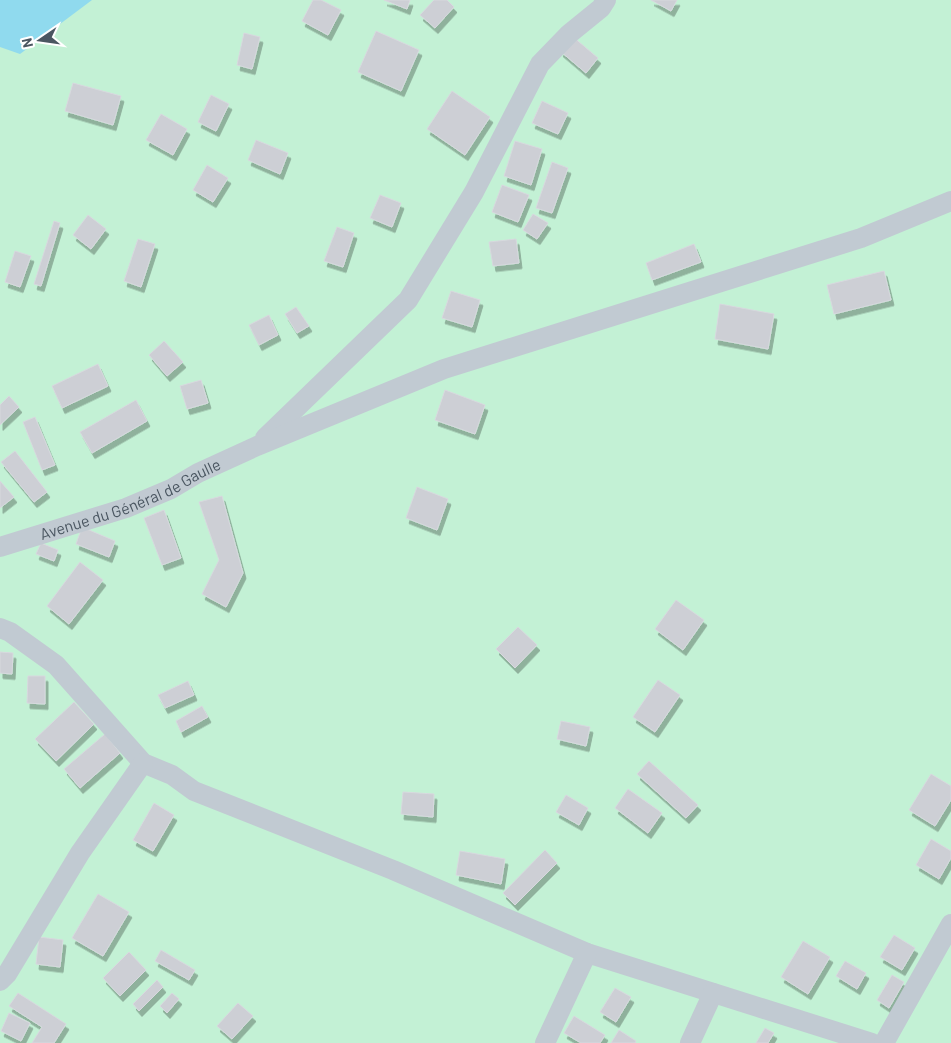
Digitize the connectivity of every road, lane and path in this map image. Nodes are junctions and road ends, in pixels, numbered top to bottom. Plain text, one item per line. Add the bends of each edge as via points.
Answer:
1 (606, 0) edge
2 (951, 202) edge
3 (256, 446) junction
4 (0, 547) edge
5 (0, 628) edge
6 (143, 763) junction
7 (951, 924) edge
8 (587, 953) junction
9 (0, 981) edge
10 (713, 993) junction
11 (545, 1043) edge
12 (690, 1043) edge
13 (872, 1043) edge
14 (884, 1043) edge

1 - 3 street via 540,64 474,192 408,300
2 - 3 street, Avenue du Général de Gaulle via 861,238 444,369
3 - 4 street, Avenue du Général de Gaulle via 126,508
5 - 6 street via 56,664
6 - 8 street via 172,775 194,791 393,870
6 - 9 street via 80,853 8,974
7 - 14 street
8 - 10 street
8 - 11 street
10 - 12 street
10 - 13 street

